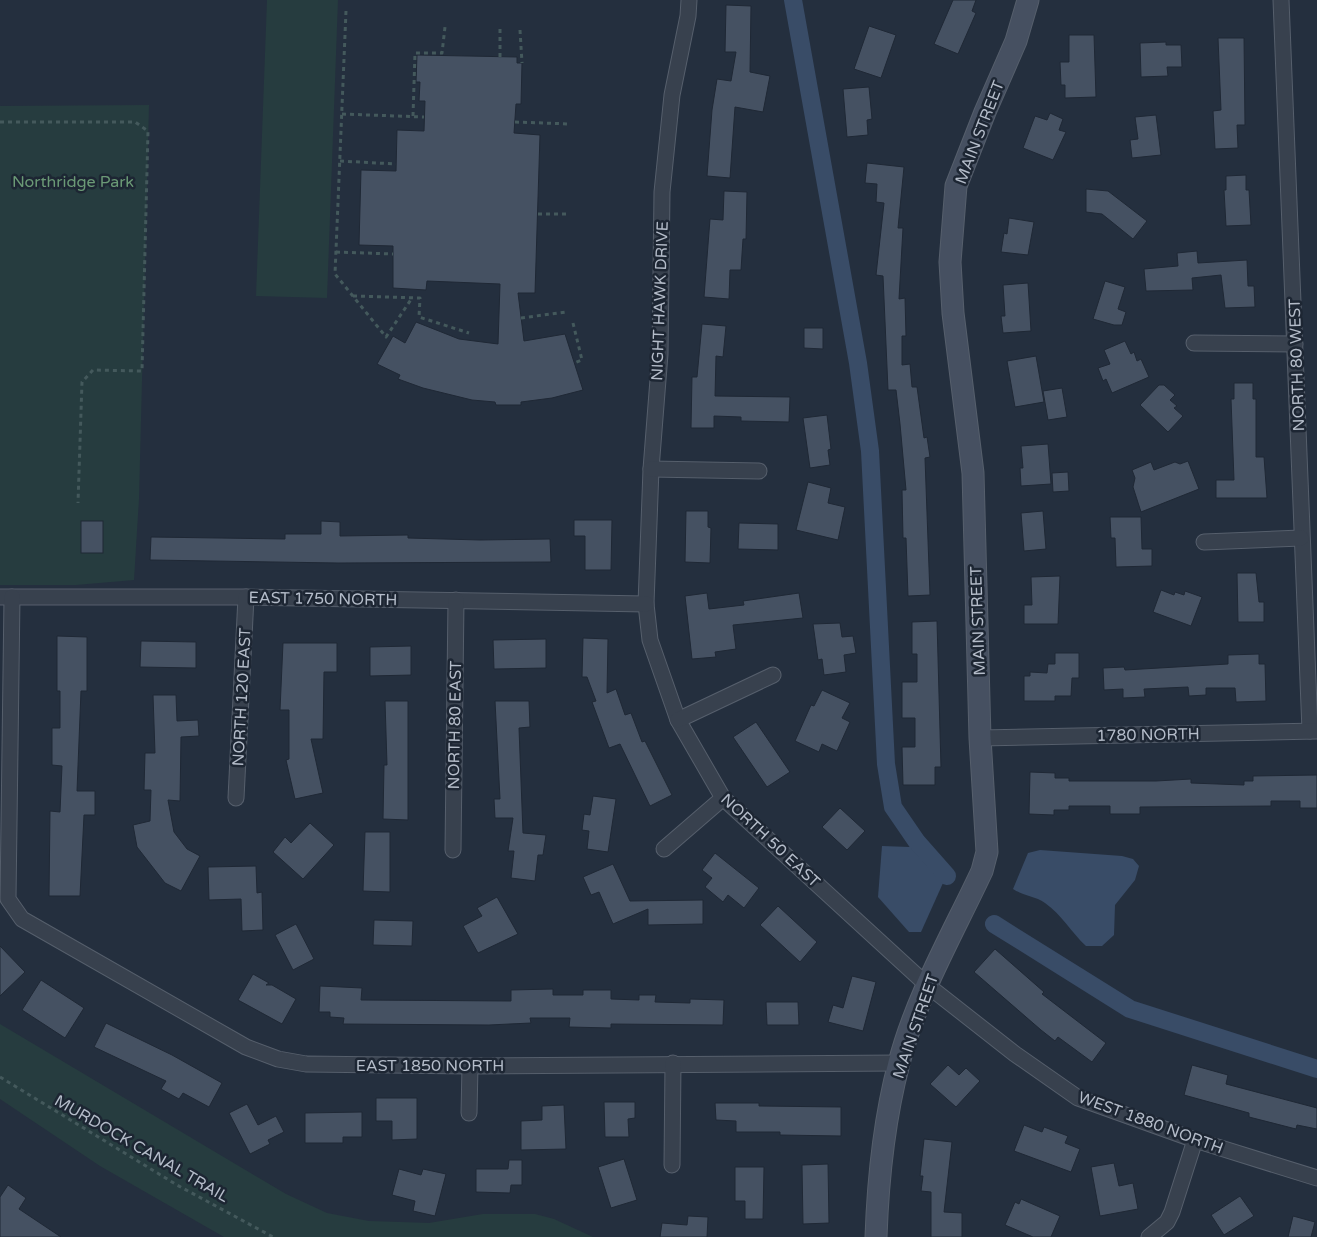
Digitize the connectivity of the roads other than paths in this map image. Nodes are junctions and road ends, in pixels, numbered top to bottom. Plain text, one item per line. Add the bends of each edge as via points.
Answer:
1 (689, 0) edge
2 (1028, 0) edge
3 (1281, 0) edge
4 (1194, 343) dead end
5 (1295, 344) junction
6 (651, 469) junction
7 (758, 471) dead end
8 (1301, 538) junction
9 (1204, 542) dead end
10 (6, 597) edge
11 (246, 597) junction
12 (456, 600) junction
13 (646, 604) junction
14 (773, 675) dead end
15 (678, 720) junction
16 (1314, 731) edge
17 (980, 738) junction
18 (236, 798) dead end
19 (723, 798) junction
20 (664, 849) dead end
21 (452, 850) dead end
22 (927, 985) junction
23 (673, 1063) junction
24 (899, 1063) junction
25 (470, 1066) junction
26 (469, 1113) dead end
27 (1195, 1140) junction
28 (672, 1165) dead end
29 (1317, 1178) edge
30 (876, 1237) edge
31 (1149, 1237) edge

1 - 6 street, NIGHT HAWK DRIVE via 672,95 662,192 660,354
2 - 17 street, MAIN STREET via 1016,41 956,186 952,217 953,313 973,472
3 - 5 street, NORTH 80 WEST
4 - 5 street
5 - 8 street, NORTH 80 WEST
6 - 7 street
6 - 13 street, NIGHT HAWK DRIVE
8 - 9 street
8 - 16 street, NORTH 80 WEST
10 - 11 street, EAST 1750 NORTH
10 - 25 street, EAST 1850 NORTH via 8,899 22,919 246,1047 278,1060 306,1064
11 - 12 street, EAST 1750 NORTH
11 - 18 street, NORTH 120 EAST
12 - 13 street, EAST 1750 NORTH
12 - 21 street, NORTH 80 EAST
13 - 15 street, NORTH 50 EAST via 650,640
14 - 15 street
15 - 19 street, NORTH 50 EAST
16 - 17 street, 1780 NORTH
17 - 22 street, MAIN STREET via 987,852 982,871
19 - 20 street
19 - 22 street, NORTH 50 EAST
22 - 24 street, MAIN STREET
22 - 27 street, WEST 1880 NORTH via 1015,1054 1078,1098
23 - 24 street, EAST 1850 NORTH
23 - 25 street, EAST 1850 NORTH
23 - 28 street
24 - 30 street, MAIN STREET via 878,1184
25 - 26 street
27 - 29 street, WEST 1880 NORTH
27 - 31 street via 1172,1212 1167,1222

